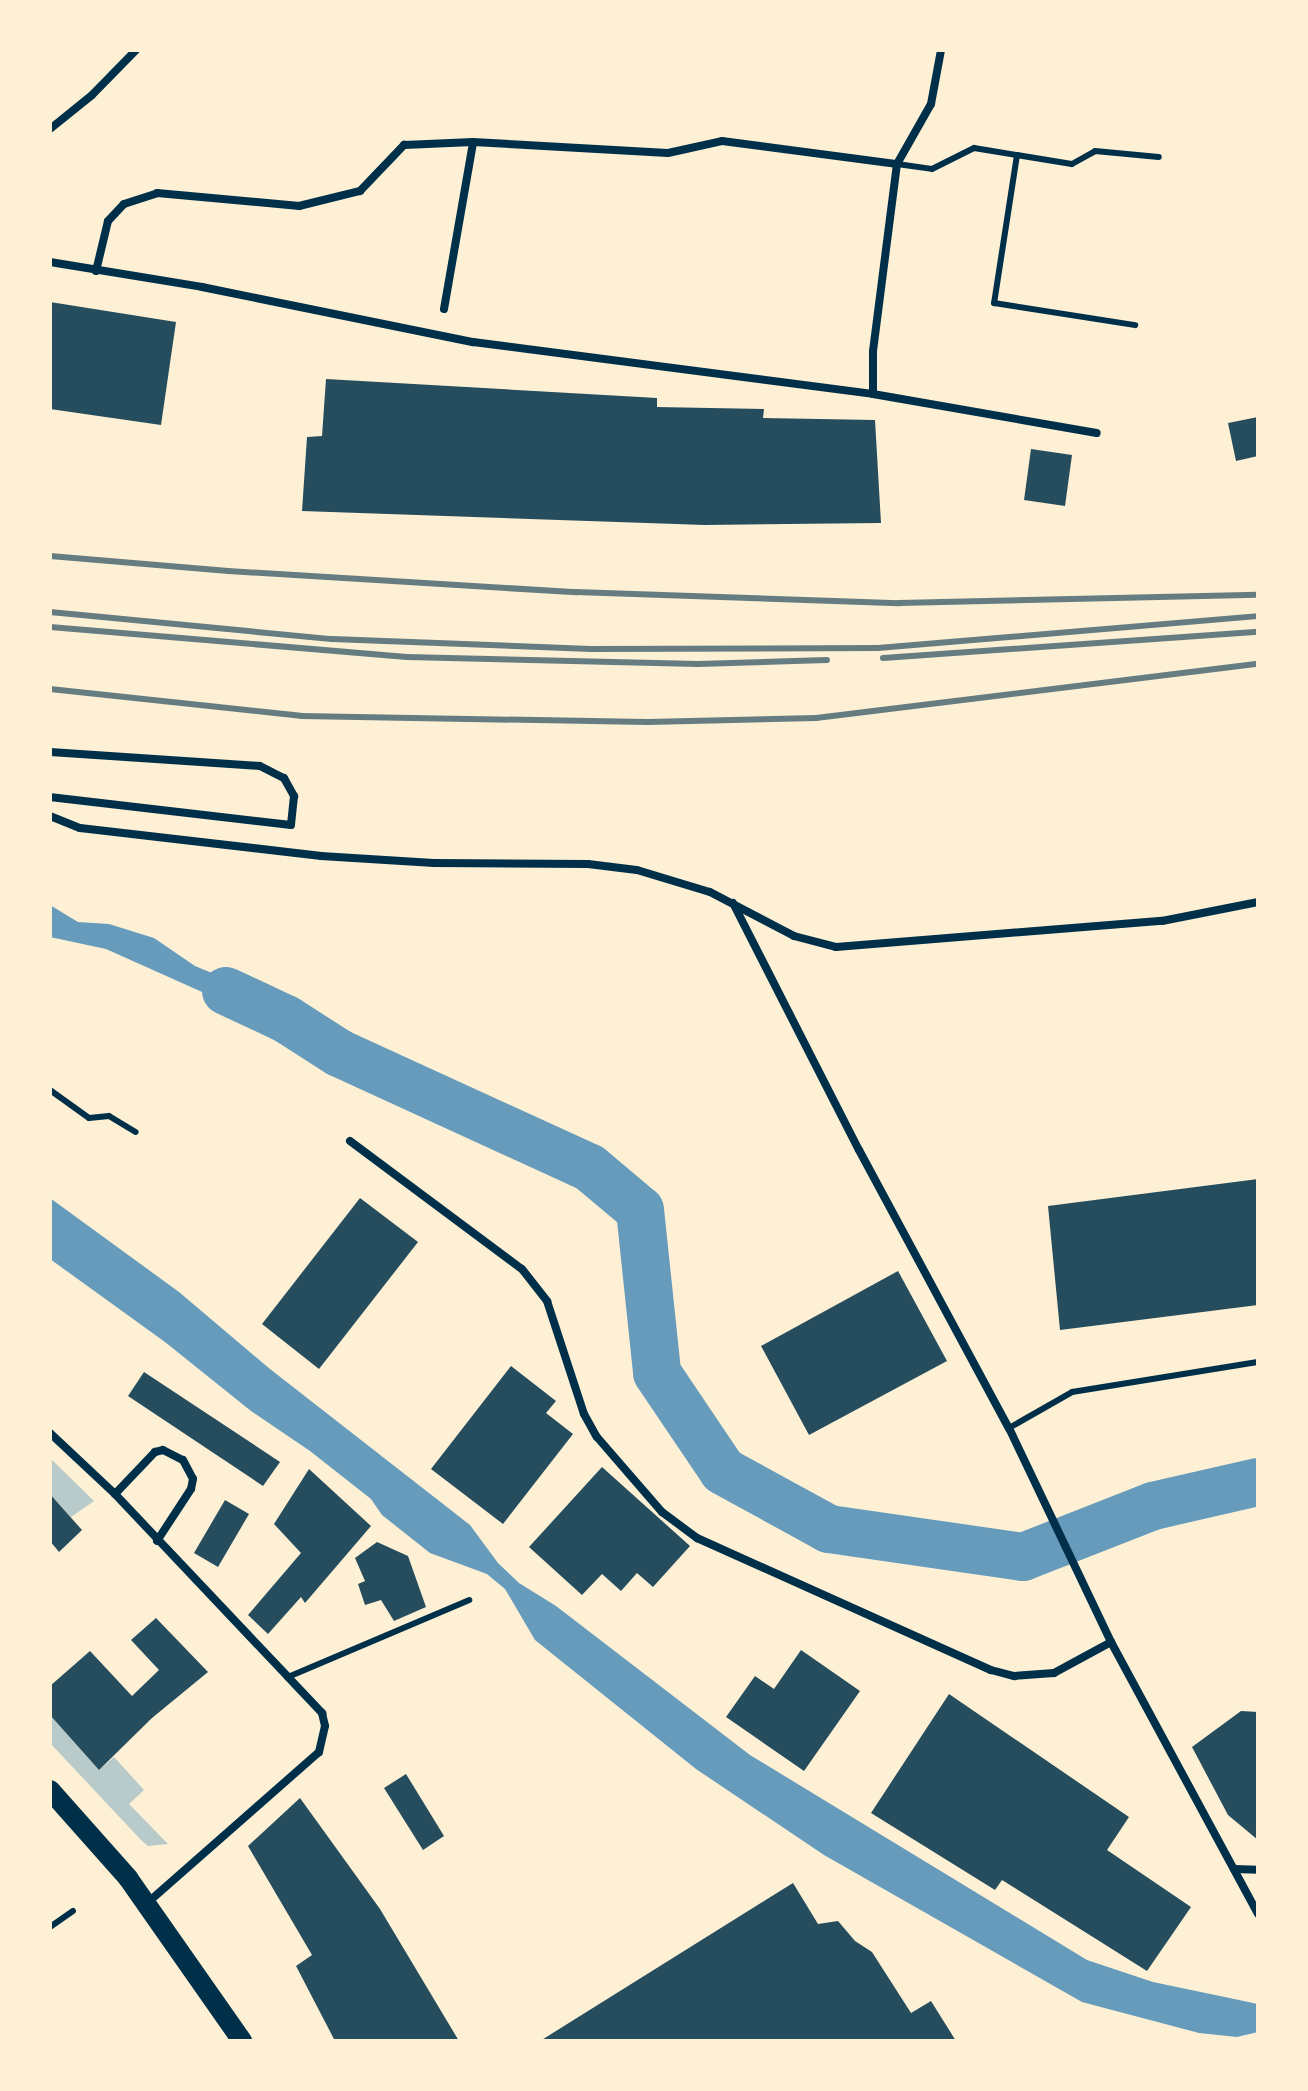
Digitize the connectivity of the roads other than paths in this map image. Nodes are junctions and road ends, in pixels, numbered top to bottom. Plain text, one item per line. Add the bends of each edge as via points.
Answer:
1 (136, 50) edge
2 (941, 50) edge
3 (50, 129) edge
4 (473, 142) junction
5 (1017, 155) junction
6 (1159, 157) dead end
7 (897, 164) junction
8 (50, 262) edge
9 (96, 271) junction
10 (444, 309) dead end
11 (1135, 325) dead end
12 (873, 394) junction
13 (1097, 433) dead end
14 (50, 752) edge
15 (50, 797) edge
16 (50, 816) edge
17 (733, 902) junction
18 (1258, 902) edge
19 (50, 1090) edge
20 (136, 1132) dead end
21 (350, 1141) dead end
22 (1258, 1362) edge
23 (1009, 1428) junction
24 (50, 1433) edge
25 (115, 1494) junction
26 (157, 1541) junction
27 (469, 1600) dead end
28 (1111, 1642) junction
29 (288, 1677) junction
30 (50, 1790) edge
31 (1234, 1869) junction
32 (1258, 1870) edge
33 (147, 1904) junction
34 (73, 1911) dead end
35 (1258, 1914) edge
36 (50, 1927) edge
37 (242, 2041) edge

1 - 3 street
2 - 7 street via 931,104
4 - 7 street via 668,153 722,141
4 - 9 street via 404,145 360,191 299,206 157,193 124,204 108,221
4 - 10 street
5 - 6 lane via 1072,164 1095,151
5 - 7 lane via 974,148 932,169
5 - 11 lane via 994,303
7 - 12 street via 873,351
8 - 9 street
9 - 12 street via 473,342
12 - 13 street
14 - 15 street via 260,766 292,785 294,796 291,825
16 - 17 street via 80,828 364,860 611,866 680,880
17 - 18 street via 794,936 836,947 1162,921
17 - 23 street
19 - 20 lane via 89,1118 109,1116
21 - 28 street via 522,1269 547,1301 584,1414 597,1437 662,1512 697,1538 1014,1676 1054,1673
22 - 23 lane via 1072,1392
23 - 28 street
24 - 25 street
25 - 26 street
25 - 26 street via 155,1452 163,1450 183,1460 193,1479 191,1489
26 - 29 street
27 - 29 lane
28 - 31 street
29 - 33 street via 322,1713 319,1752
30 - 33 main road
31 - 32 street
31 - 35 street
33 - 37 main road
34 - 36 lane

